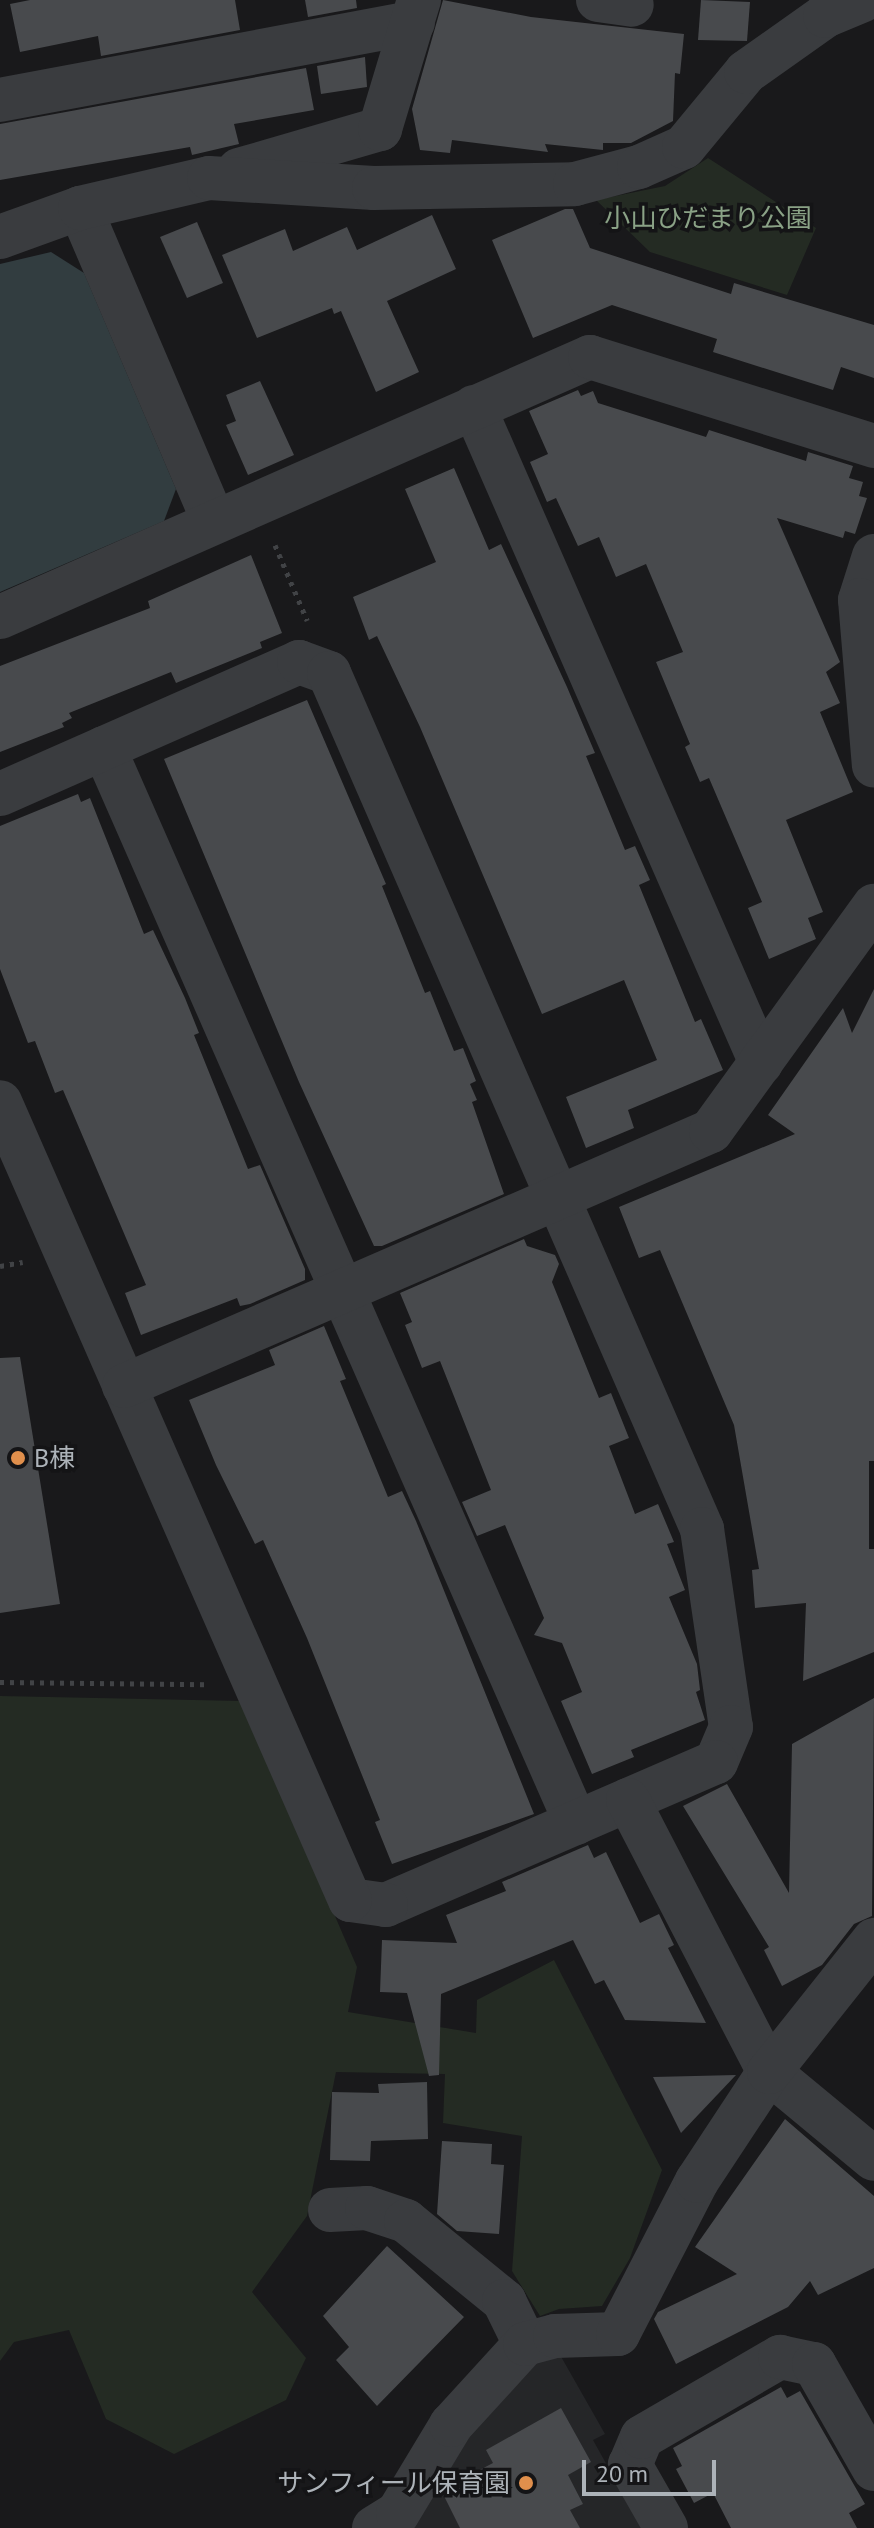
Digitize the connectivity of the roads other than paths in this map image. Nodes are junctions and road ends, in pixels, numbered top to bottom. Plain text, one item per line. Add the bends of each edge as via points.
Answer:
1 (863, 0) edge
2 (416, 12) edge
3 (0, 100) edge
4 (209, 178) junction
5 (80, 208) junction
6 (0, 237) edge
7 (474, 407) junction
8 (874, 446) edge
9 (214, 522) junction
10 (874, 556) edge
11 (0, 617) edge
12 (104, 748) junction
13 (874, 765) edge
14 (0, 794) edge
15 (874, 906) edge
16 (761, 1063) junction
17 (0, 1102) edge
18 (558, 1198) junction
19 (343, 1291) junction
20 (124, 1386) junction
21 (628, 1800) junction
22 (576, 1823) junction
23 (874, 1940) edge
24 (769, 2072) junction
25 (874, 2159) edge
26 (330, 2210) dead end
27 (525, 2344) junction
28 (874, 2469) edge
29 (374, 2528) edge
30 (666, 2528) edge

1 - 4 street via 825,16 746,72 684,147 639,167 560,184 374,188
2 - 3 street
2 - 4 street via 380,129
4 - 5 street
5 - 6 street
5 - 9 street
7 - 8 street via 590,357
7 - 9 street
7 - 16 street
9 - 11 street
10 - 13 street via 860,600
12 - 14 street
12 - 18 street via 299,662 329,673
12 - 19 street
15 - 16 street
16 - 18 street via 711,1131
17 - 20 street
18 - 19 street
18 - 21 street via 702,1529 731,1727 716,1762
19 - 20 street
19 - 22 street
20 - 22 street via 350,1900 386,1905
21 - 22 street
21 - 24 street
23 - 24 street
24 - 25 street
24 - 27 street via 697,2181 618,2334 555,2336
26 - 27 street via 367,2208 406,2221 504,2301
27 - 29 street via 451,2425 398,2513
28 - 30 street via 814,2364 780,2357 642,2437 630,2465

